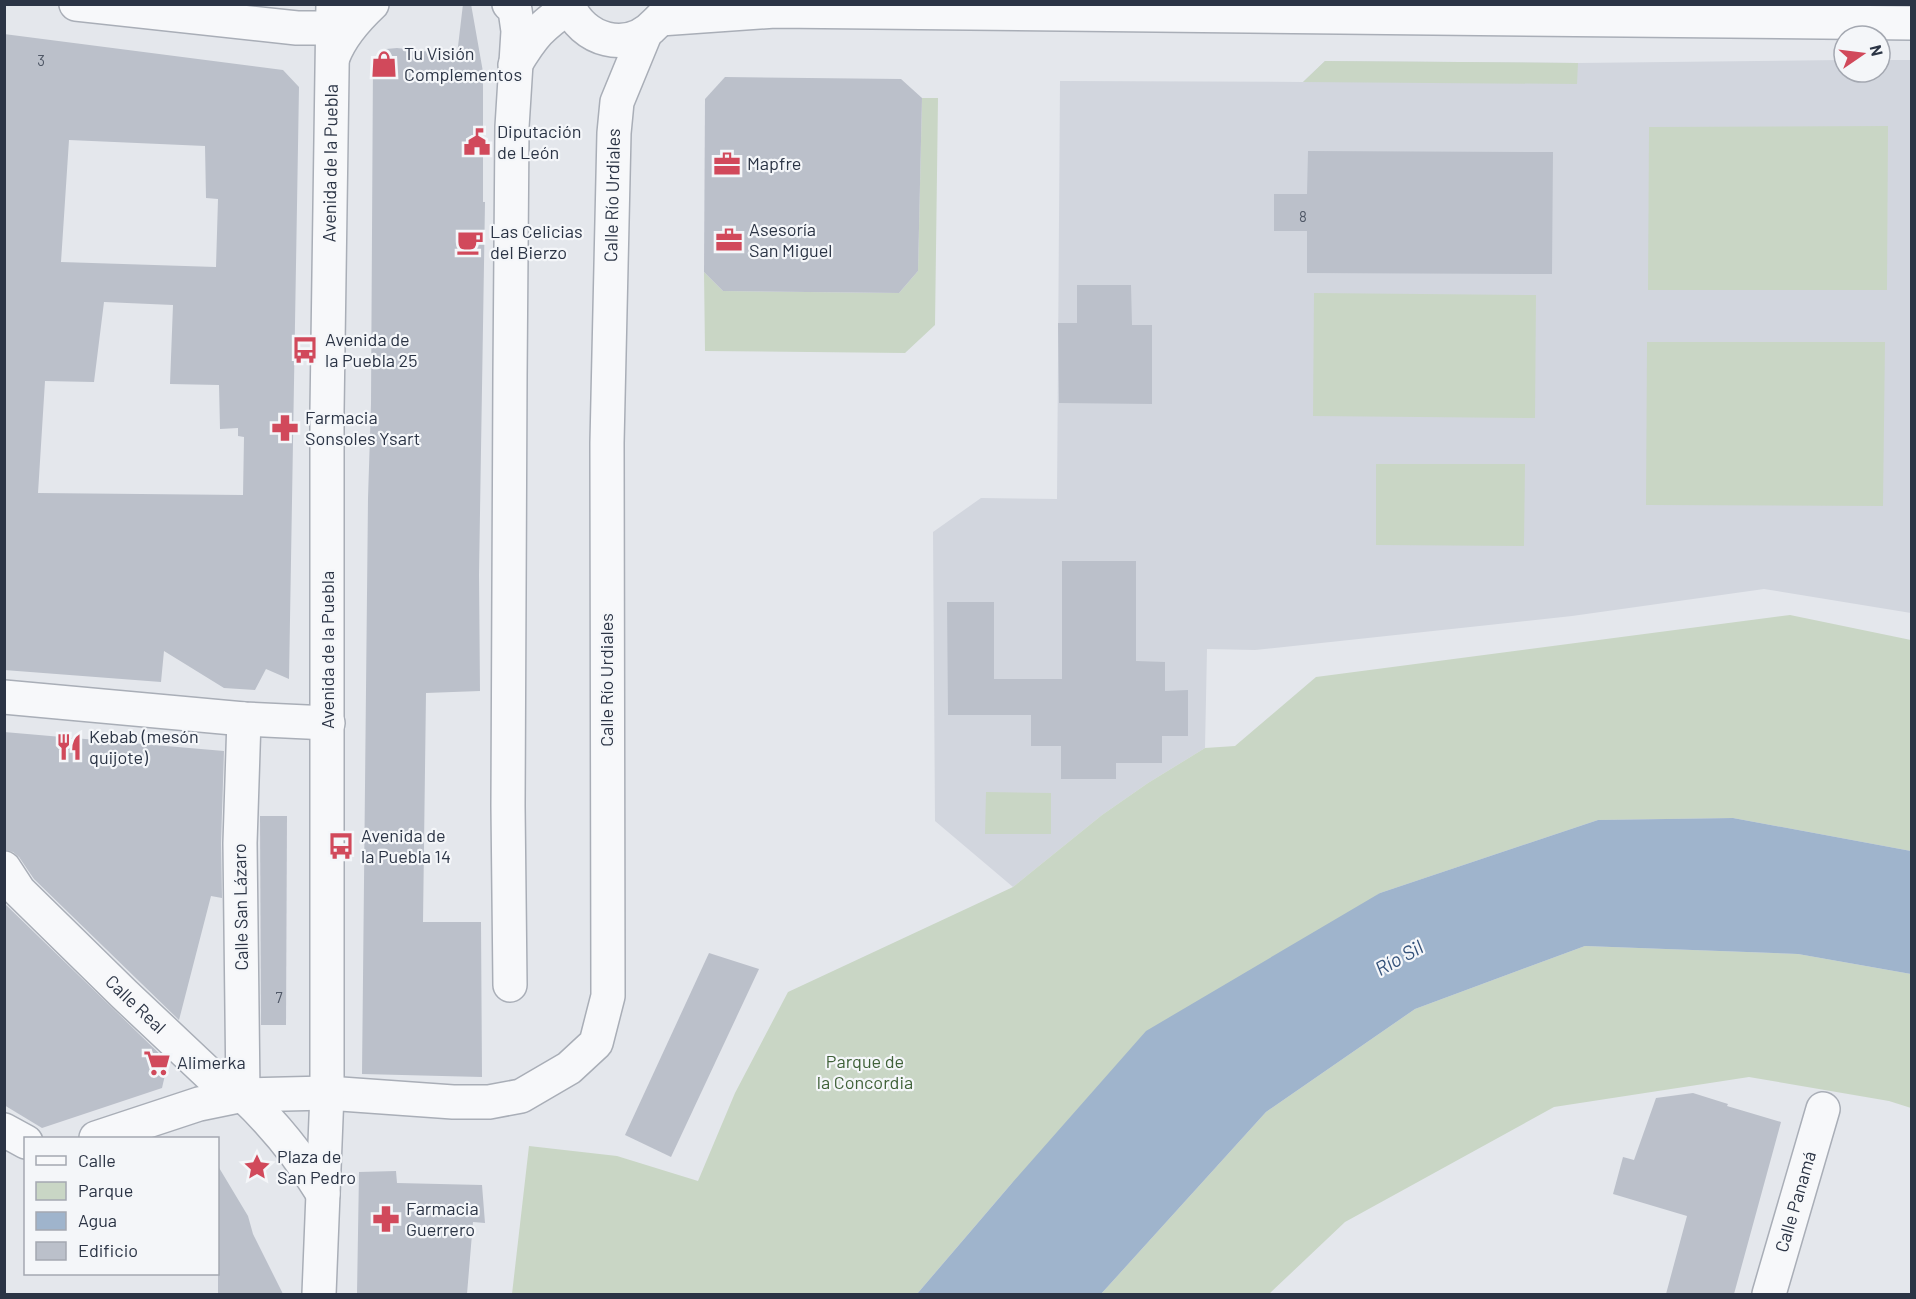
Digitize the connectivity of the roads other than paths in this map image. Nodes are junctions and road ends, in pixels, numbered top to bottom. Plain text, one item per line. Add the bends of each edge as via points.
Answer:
1 (76, 4) edge
2 (372, 4) edge
3 (509, 4) edge
4 (569, 6) edge
5 (657, 19) edge
6 (333, 21) edge
7 (1911, 23) edge
8 (515, 65) junction
9 (4, 697) edge
10 (244, 719) junction
11 (328, 723) junction
12 (4, 868) edge
13 (510, 985) dead end
14 (327, 1093) junction
15 (243, 1095) junction
16 (1823, 1109) dead end
17 (4, 1130) edge
18 (99, 1137) edge
19 (24, 1141) edge
20 (324, 1194) junction
21 (319, 1294) edge
22 (1769, 1294) edge

1 - 6 street via 297,28
2 - 6 street via 339,42
3 - 8 street via 515,10 518,31
4 - 5 street via 585,30 611,41 625,40
4 - 8 street via 532,37
5 - 7 street via 775,11
5 - 14 street, Calle Río Urdiales via 617,102 614,133 607,443 608,996 597,1044 569,1068 521,1096 453,1102
6 - 11 street, Avenida de la Puebla via 327,411
8 - 13 street
9 - 10 street
10 - 11 street
10 - 15 street, Calle San Lázaro via 240,843
11 - 14 street, Avenida de la Puebla
12 - 15 street, Calle Real via 19,891 124,994 211,1076
14 - 15 street
14 - 20 street, Avenida de la Puebla
15 - 18 street via 199,1104
15 - 20 street via 296,1152
16 - 22 street, Calle Panamá
17 - 19 street
20 - 21 street, Avenida de la Puebla

